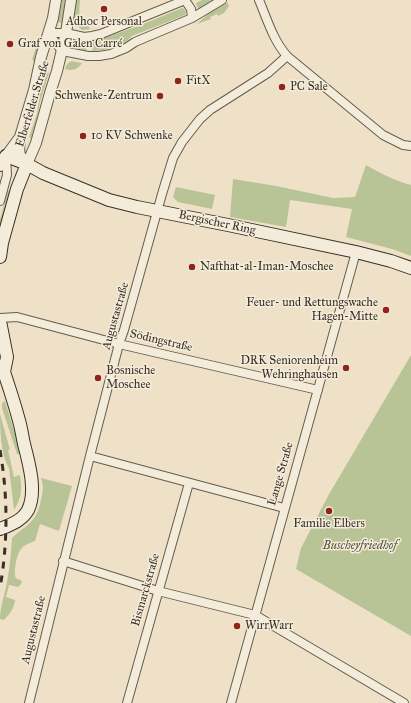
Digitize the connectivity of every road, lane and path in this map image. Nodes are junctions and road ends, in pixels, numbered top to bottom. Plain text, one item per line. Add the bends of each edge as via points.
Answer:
1 (56, 0) edge
2 (71, 0) edge
3 (185, 0) edge
4 (222, 0) edge
5 (259, 0) edge
6 (192, 18) junction
7 (48, 33) junction
8 (66, 33) junction
9 (62, 51) junction
10 (287, 56) junction
11 (20, 137) junction
12 (411, 146) edge
13 (3, 161) edge
14 (26, 164) junction
15 (0, 201) edge
16 (157, 210) junction
17 (356, 252) junction
18 (0, 257) edge
19 (411, 268) edge
20 (0, 320) edge
21 (120, 344) junction
22 (2, 369) edge
23 (318, 390) junction
24 (90, 456) junction
25 (189, 483) junction
26 (284, 508) junction
27 (0, 529) edge
28 (63, 561) junction
29 (158, 590) junction
30 (255, 615) junction
31 (29, 703) edge
32 (127, 703) edge
33 (231, 703) edge
34 (404, 703) edge

1 - 7 street
2 - 8 street, Elberfelder Straße
3 - 6 street via 191,9
3 - 8 street via 101,34 84,37
4 - 6 street, Elberfelder Straße
5 - 10 street via 274,36
6 - 9 street, Elberfelder Straße via 111,54 88,56
7 - 8 street
7 - 9 street, Elberfelder Straße
7 - 11 street, Elberfelder Straße
8 - 9 street, Elberfelder Straße
9 - 14 street, Elberfelder Straße via 36,143
10 - 12 street via 383,135
10 - 16 street, Augustastraße via 268,73 233,94 200,119 182,142 174,158
11 - 13 street, Elberfelder Straße
11 - 14 street via 20,158
13 - 14 main road, Bergischer Ring
13 - 15 street via 7,175
14 - 16 main road, Bergischer Ring via 109,200
14 - 18 main road
16 - 17 main road, Bergischer Ring
16 - 21 street, Augustastraße
17 - 19 main road, Bergischer Ring
17 - 23 street, Lange Straße
20 - 21 street, Södingstraße via 17,317
20 - 22 main road via 7,357
21 - 23 street, Södingstraße
21 - 24 street, Augustastraße
22 - 27 main road via 19,418 29,465 32,499 28,511 22,518
23 - 26 street, Lange Straße
24 - 25 street
24 - 28 street, Augustastraße
25 - 26 street
25 - 29 street, Bismarckstraße
26 - 30 street, Lange Straße
28 - 29 street
28 - 31 street, Augustastraße
29 - 30 street
29 - 32 street, Bismarckstraße
30 - 33 street, Lange Straße
30 - 34 street

